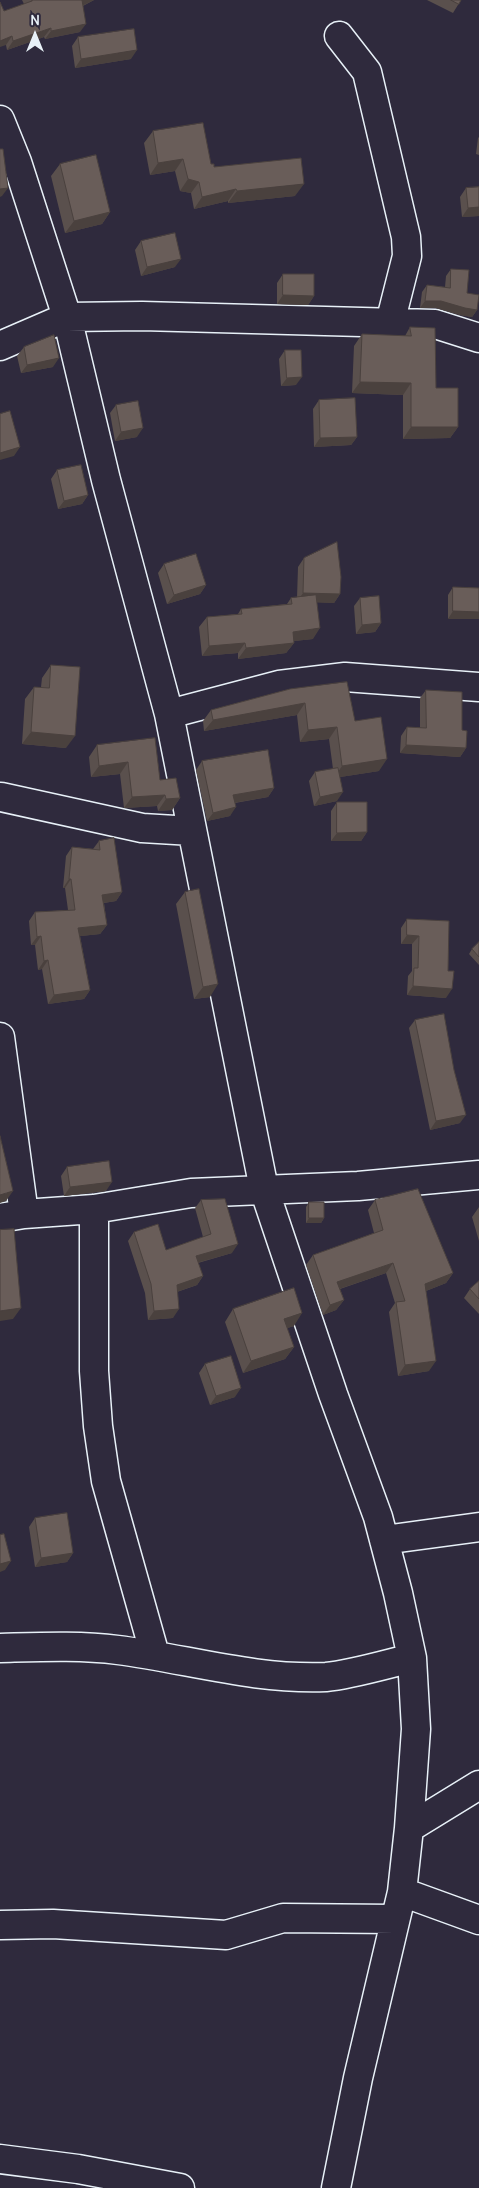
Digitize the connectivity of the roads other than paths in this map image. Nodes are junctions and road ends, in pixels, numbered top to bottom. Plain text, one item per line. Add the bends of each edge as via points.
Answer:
1 (339, 36) dead end
2 (0, 120) edge
3 (66, 317) junction
4 (390, 323) junction
5 (479, 338) edge
6 (0, 346) edge
7 (479, 688) edge
8 (169, 714) junction
9 (1, 797) edge
10 (192, 831) junction
11 (0, 1037) edge
12 (479, 1175) edge
13 (264, 1189) junction
14 (94, 1209) junction
15 (12, 1216) edge
16 (479, 1527) edge
17 (384, 1540) junction
18 (0, 1648) edge
19 (155, 1655) junction
20 (412, 1658) junction
21 (479, 1785) edge
22 (410, 1828) junction
23 (402, 1892) junction
24 (394, 1919) junction
25 (479, 1920) edge
26 (0, 1925) edge
27 (0, 2159) edge
28 (180, 2188) edge
29 (336, 2188) edge

1 - 4 street via 367,72 406,237 407,256
2 - 3 street via 20,171
3 - 4 street
3 - 6 street
3 - 8 street
4 - 5 street via 435,324
7 - 8 street via 345,677 279,686
8 - 10 street
9 - 10 street via 142,828
10 - 13 street
11 - 15 street
12 - 13 street via 358,1186
13 - 14 street via 191,1193
13 - 17 street
14 - 15 street
14 - 19 street via 94,1372 98,1426 106,1481
16 - 17 street
17 - 20 street
18 - 19 street via 72,1647
19 - 20 street via 217,1668 297,1677 328,1677
20 - 22 street via 416,1729
21 - 22 street
22 - 23 street
23 - 24 street
23 - 25 street
24 - 26 street via 283,1918 226,1935 53,1924
24 - 29 street
27 - 28 street via 78,2169

